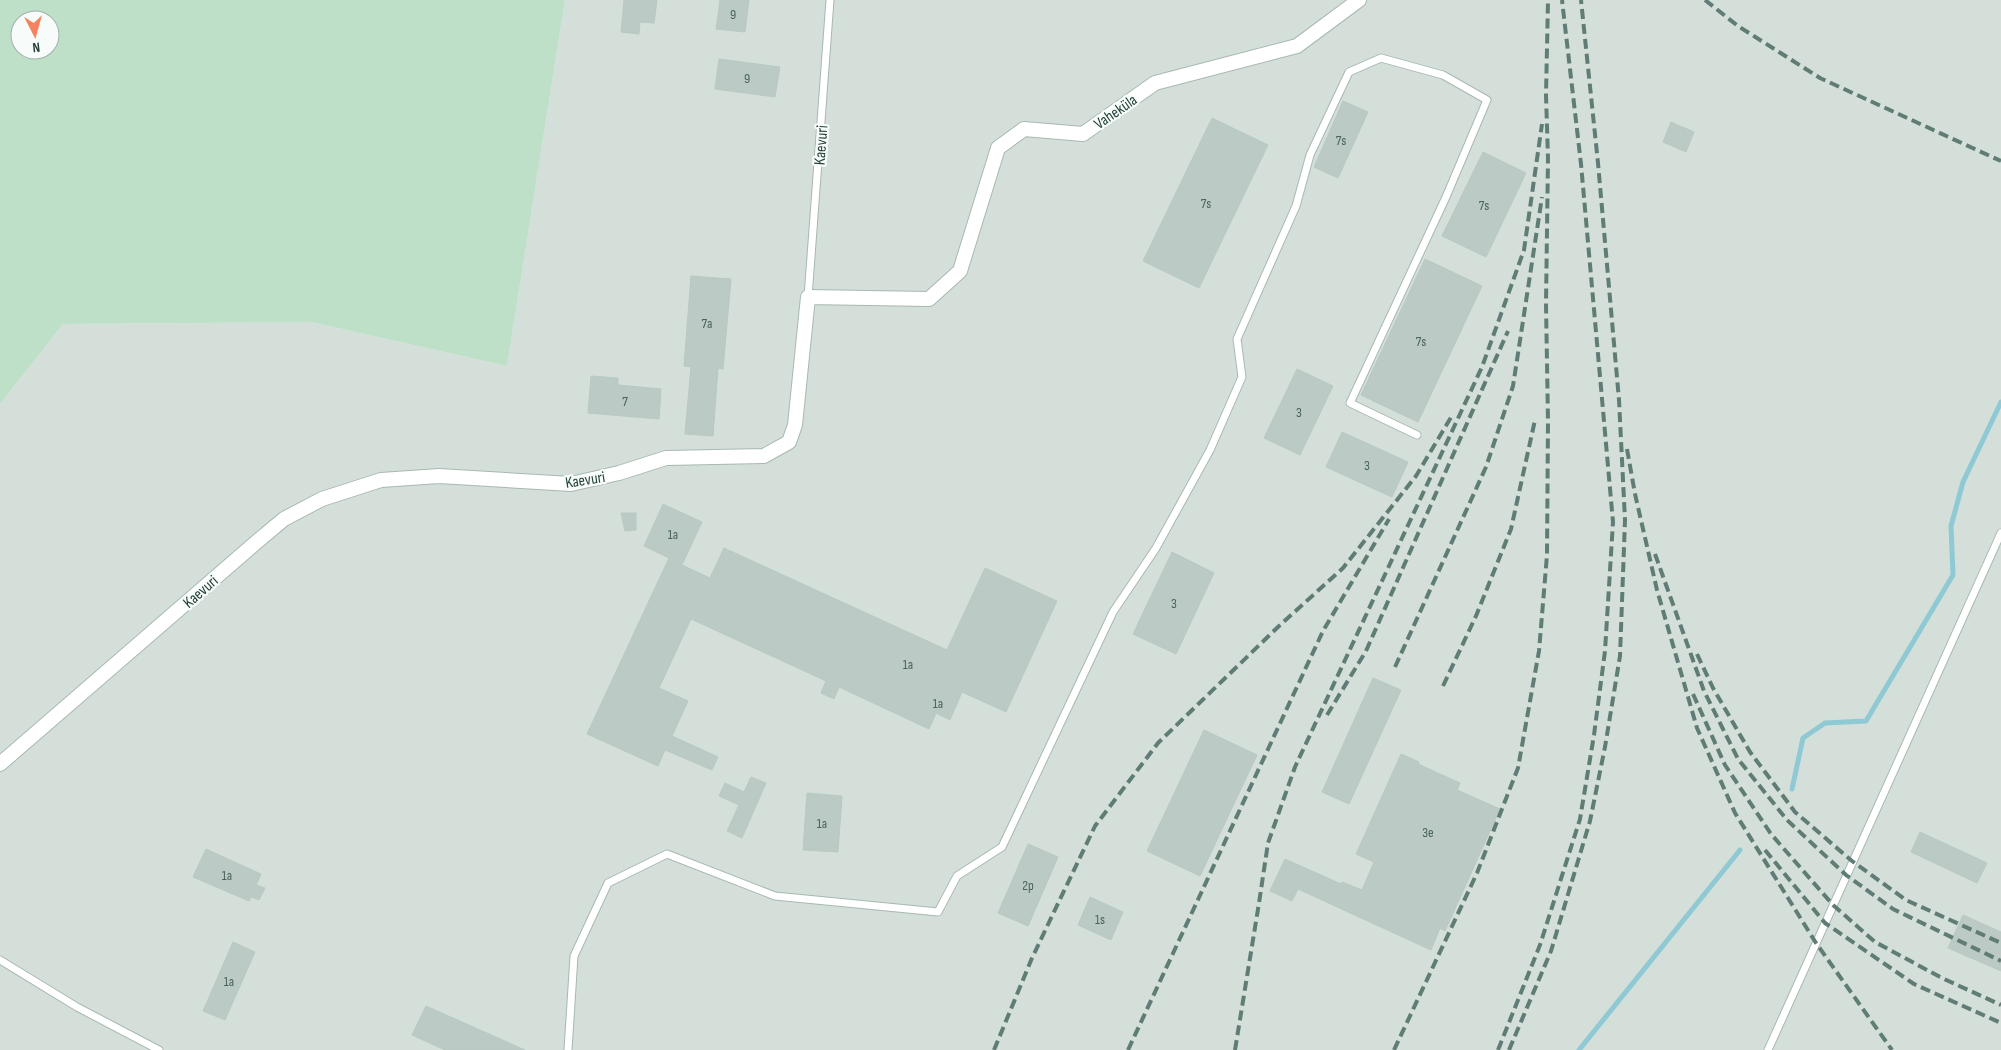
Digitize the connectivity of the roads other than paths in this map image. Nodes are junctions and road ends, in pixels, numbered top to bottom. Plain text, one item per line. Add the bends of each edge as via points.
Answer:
1 (830, 0) edge
2 (1359, 0) edge
3 (808, 297) junction
4 (1417, 436) dead end
5 (2001, 533) edge
6 (0, 764) edge
7 (0, 960) edge
8 (159, 1050) edge
9 (568, 1050) edge
10 (1768, 1050) edge

1 - 3 lane, Kaevuri
2 - 3 street, Vaheküla via 1297,46 1155,84 1083,134 1024,129 998,148 960,271 929,299
3 - 6 street, Kaevuri via 795,426 789,442 764,456 666,458 571,484 439,476 381,480 322,499 284,519
4 - 9 lane via 1350,403 1446,197 1487,100 1443,75 1381,58 1349,72 1330,109 1310,155 1296,206 1237,339 1242,377 1210,450 1156,548 1113,612 1002,847 957,876 938,912 775,896 667,854 608,883 574,956
5 - 10 lane
7 - 8 lane via 77,1007

